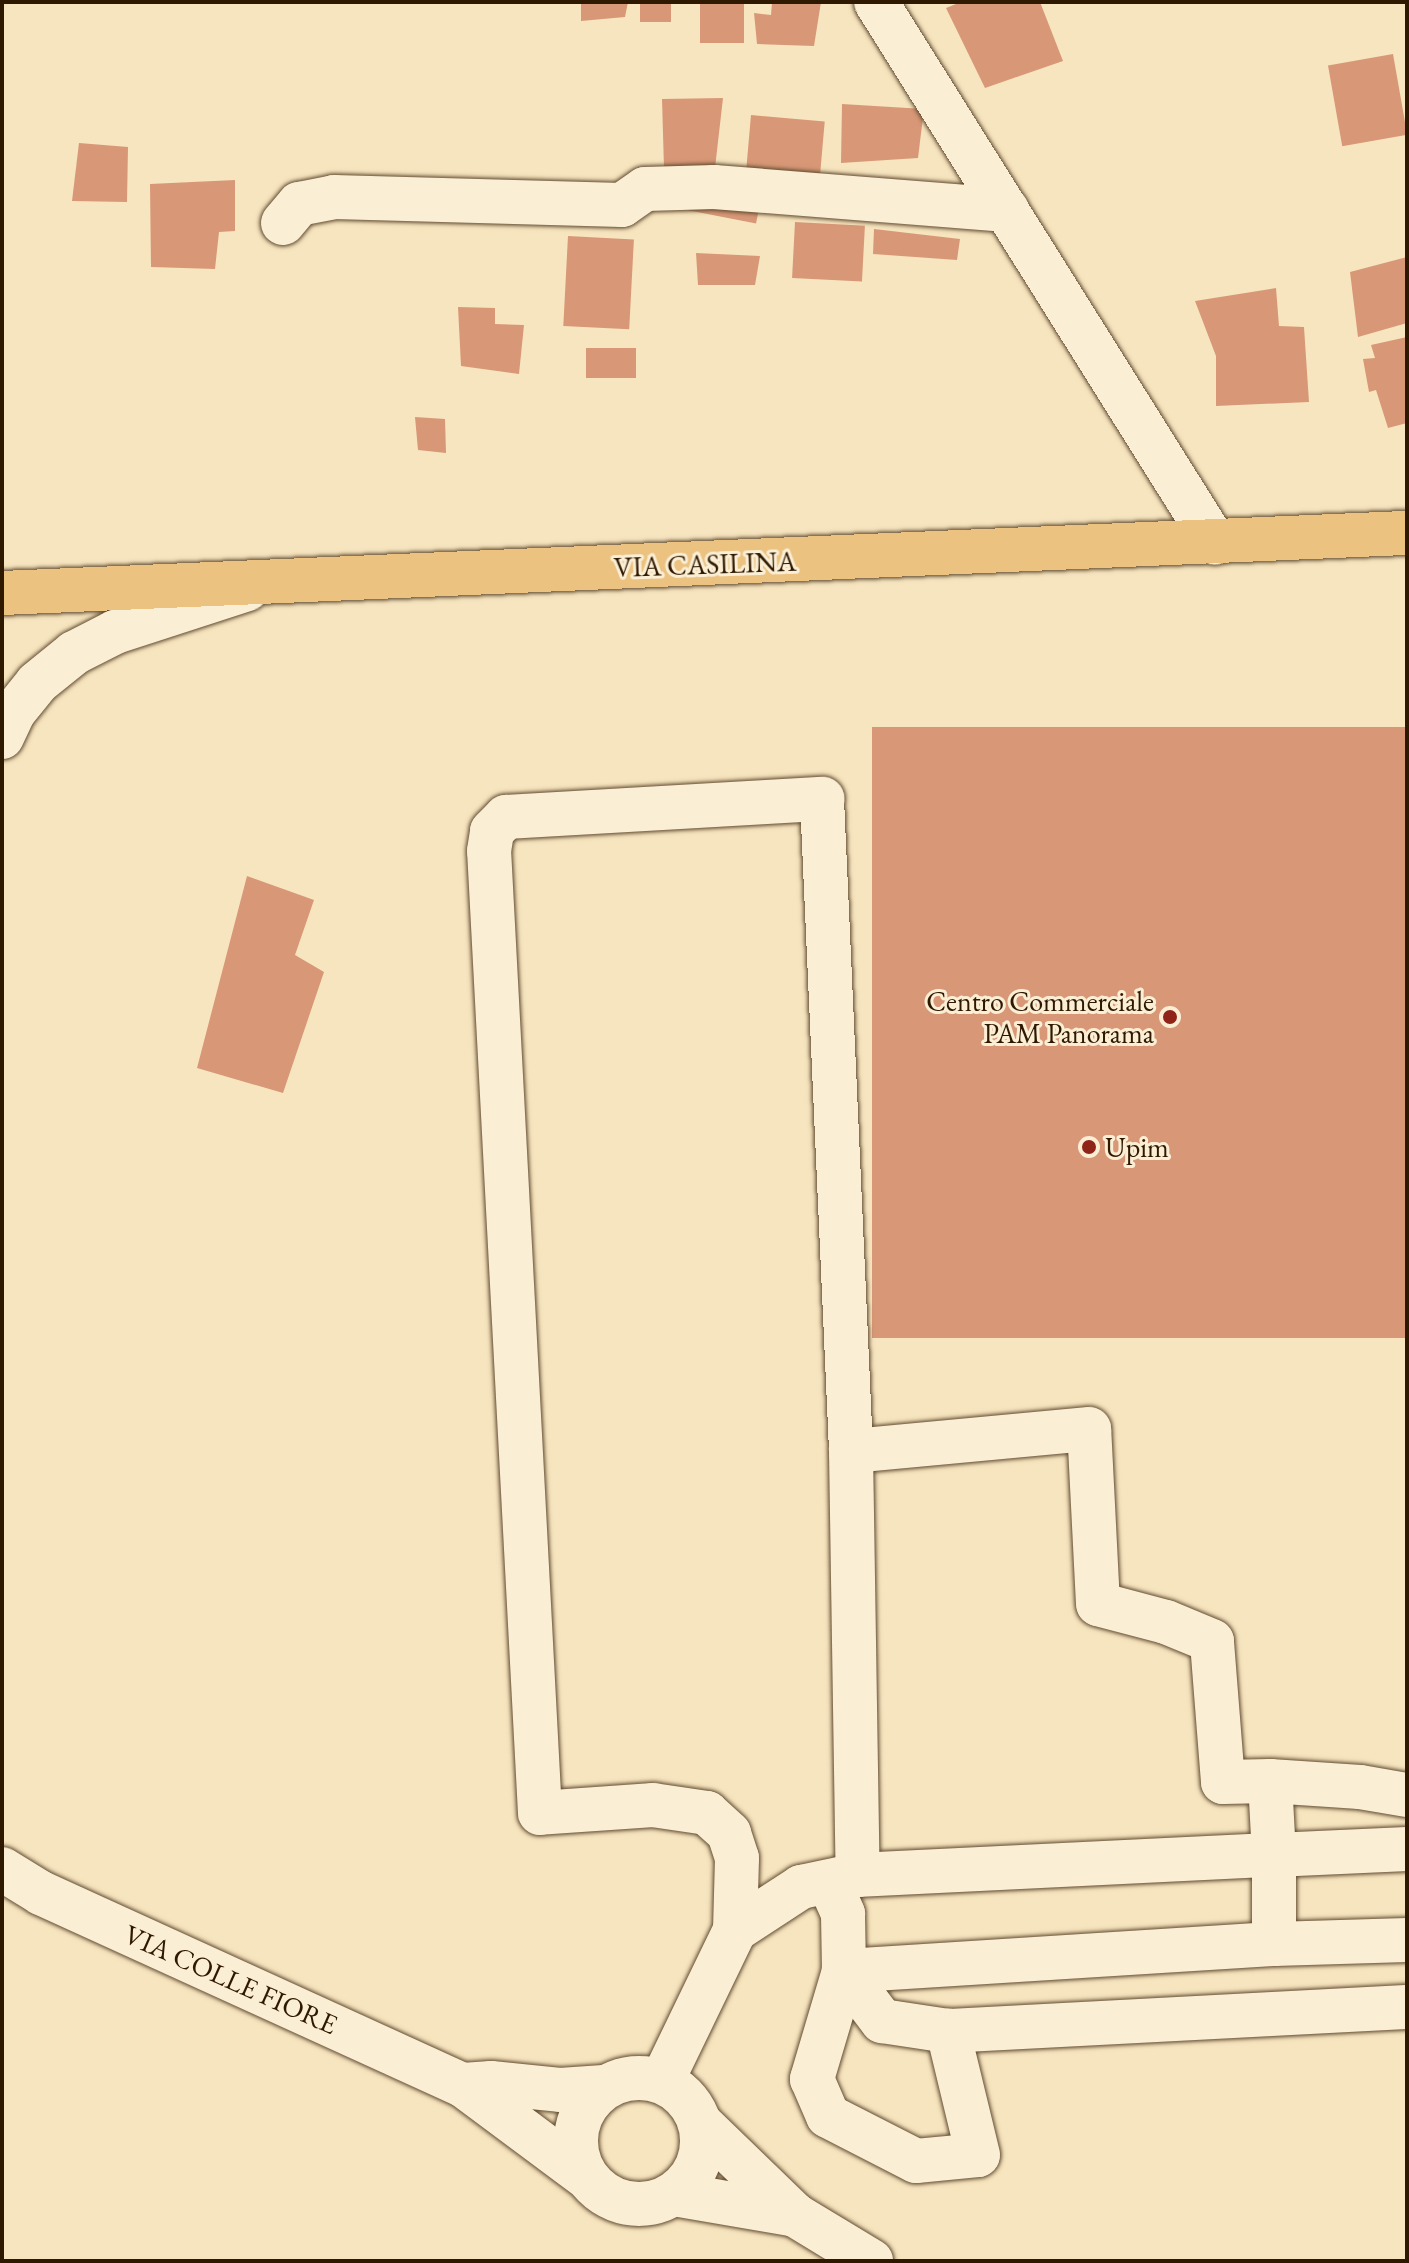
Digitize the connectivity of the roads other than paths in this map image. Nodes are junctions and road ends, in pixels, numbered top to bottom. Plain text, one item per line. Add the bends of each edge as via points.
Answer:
1 (876, 2) edge
2 (1007, 210) junction
3 (283, 223) dead end
4 (1407, 533) edge
5 (1215, 543) junction
6 (268, 582) junction
7 (2, 593) edge
8 (2, 737) edge
9 (851, 1451) junction
10 (1270, 1781) junction
11 (1407, 1795) edge
12 (1407, 1849) edge
13 (1274, 1855) junction
14 (2, 1869) edge
15 (843, 1878) junction
16 (735, 1930) junction
17 (1407, 1940) edge
18 (1274, 1944) junction
19 (844, 1971) junction
20 (1407, 2007) edge
21 (948, 2031) junction
22 (662, 2081) junction
23 (463, 2085) junction
24 (604, 2087) junction
25 (701, 2124) junction
26 (585, 2176) junction
27 (674, 2194) junction
28 (795, 2215) junction
29 (871, 2261) edge

1 - 2 street
2 - 3 street via 714,187 645,189 622,205 334,197 299,204
2 - 5 street
4 - 5 main road, VIA CASILINA
5 - 6 main road, VIA CASILINA
6 - 7 main road, VIA CASILINA
6 - 8 street via 115,632 74,653 37,683
9 - 10 street via 1089,1429 1098,1604 1212,1641 1223,1782
9 - 15 street
9 - 16 street via 822,799 506,817 492,831 489,851 540,1813 653,1805 707,1813 729,1833 737,1858
10 - 11 street
10 - 13 street
12 - 13 street
13 - 15 street
13 - 18 street
14 - 23 street, VIA COLLE FIORE via 41,1893
15 - 16 street via 801,1887
15 - 19 street
16 - 22 street
17 - 18 street
18 - 19 street
19 - 21 street via 882,2021
19 - 21 street via 812,2079 828,2116 916,2161 978,2155
20 - 21 street
22 - 24 street via 635,2077
22 - 25 street via 686,2098
23 - 24 street, VIA COLLE FIORE
23 - 26 street, VIA COLLE FIORE
24 - 26 street via 579,2118 575,2138
25 - 27 street via 699,2164
25 - 28 street
26 - 27 street via 621,2202 656,2202
27 - 28 street
28 - 29 street

